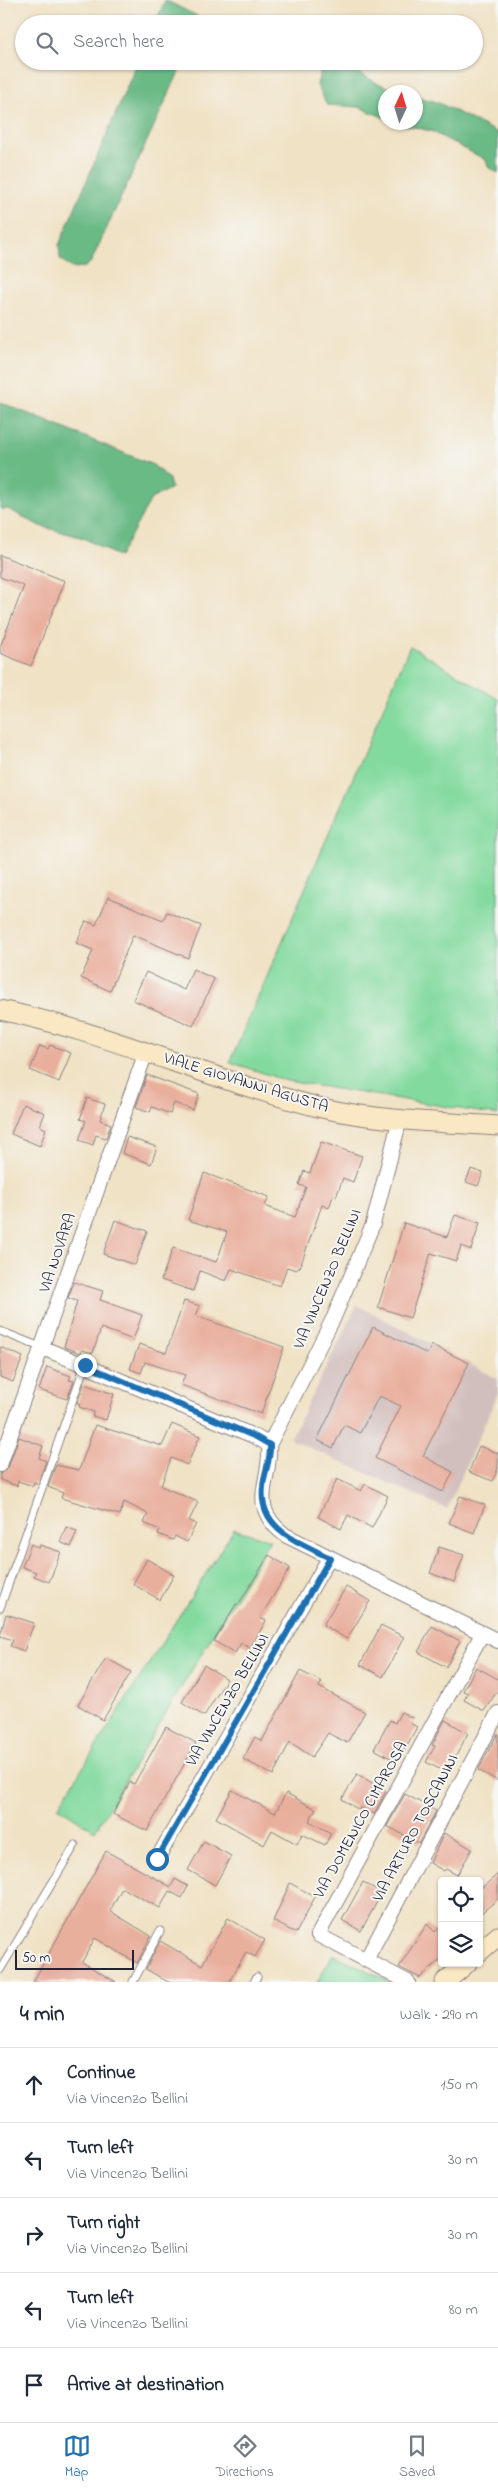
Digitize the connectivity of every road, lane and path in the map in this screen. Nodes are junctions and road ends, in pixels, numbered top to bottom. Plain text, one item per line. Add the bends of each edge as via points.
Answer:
1 (0, 1010) edge
2 (146, 1052) junction
3 (400, 1119) junction
4 (498, 1126) edge
5 (0, 1331) edge
6 (43, 1348) junction
7 (85, 1365) junction
8 (270, 1445) junction
9 (0, 1463) edge
10 (330, 1558) junction
11 (0, 1608) edge
12 (482, 1634) junction
13 (498, 1641) edge
14 (498, 1713) edge
15 (75, 1845) dead end
16 (157, 1859) dead end
17 (160, 1931) dead end
18 (498, 1936) edge
19 (483, 1949) edge
20 (366, 1960) junction
21 (462, 1967) edge
22 (0, 1970) edge
23 (133, 1982) edge
24 (408, 1982) edge
25 (445, 1982) edge

1 - 2 street, VIALE GIOVANNI AGUSTA
2 - 3 street, VIALE GIOVANNI AGUSTA via 322,1108
2 - 6 street, VIA NOVARA
3 - 4 street, VIALE GIOVANNI AGUSTA
3 - 8 street, VIA VINCENZO BELLINI via 373,1224 334,1317
5 - 6 lane
6 - 7 street
6 - 9 street, VIA NOVARA
7 - 8 street
7 - 11 lane
8 - 10 street, VIA VINCENZO BELLINI via 262,1501 267,1516 273,1526 285,1535
10 - 12 street, VIA VINCENZO BELLINI
10 - 16 street, VIA VINCENZO BELLINI
12 - 13 street, VIA VINCENZO BELLINI
12 - 20 street, VIA DOMENICO CIMAROSA via 318,1935
14 - 20 street, VIA ARTURO TOSCANINI
15 - 22 lane
17 - 23 lane
18 - 19 street
20 - 24 street, VIA DOMENICO CIMAROSA
21 - 25 street

